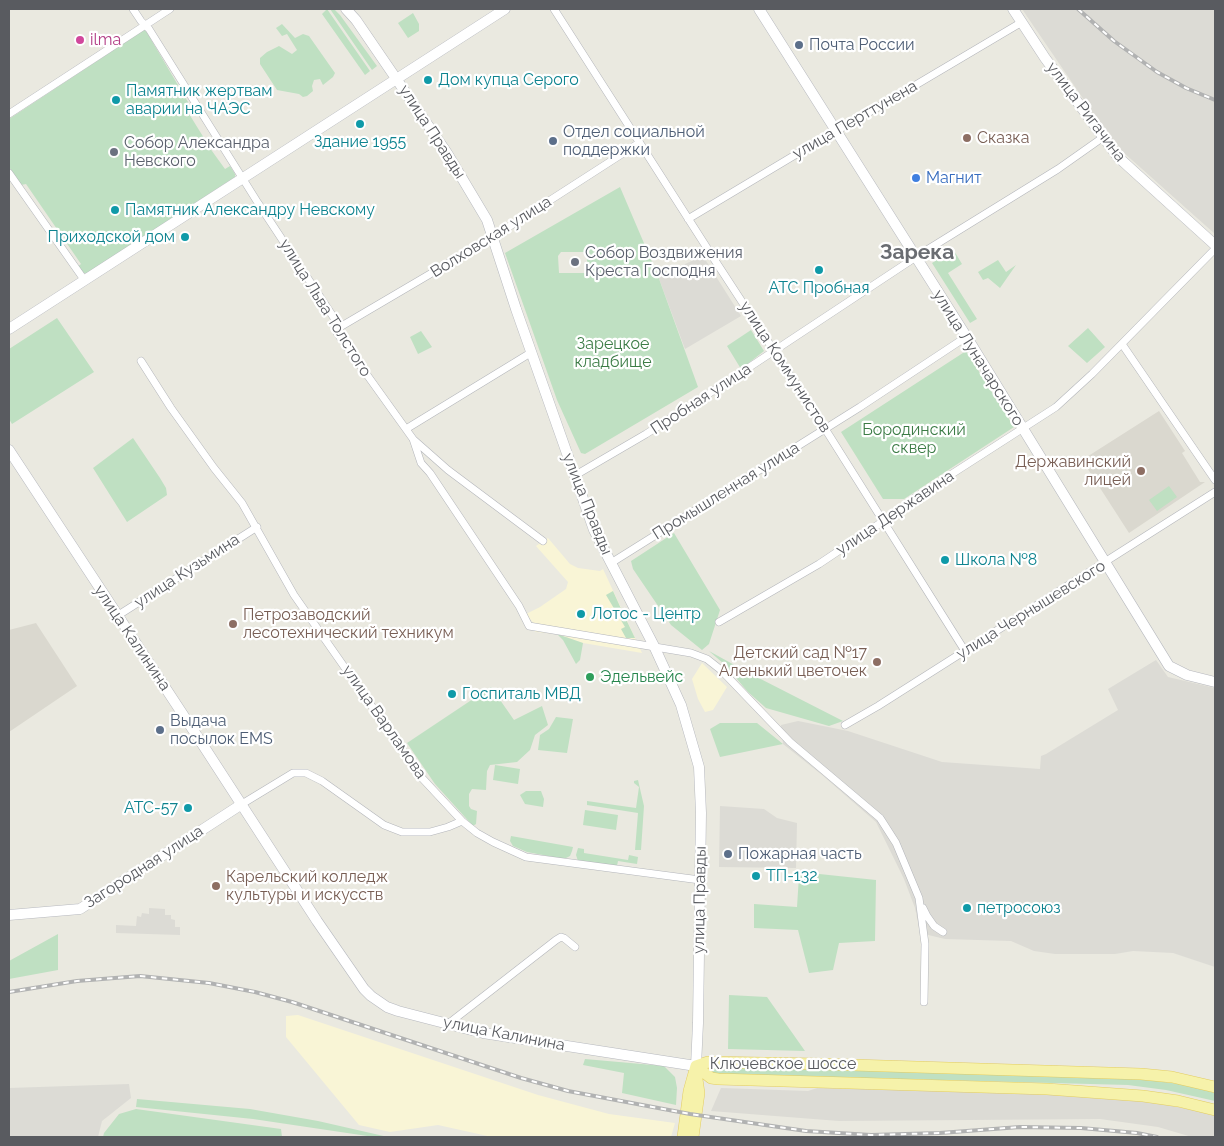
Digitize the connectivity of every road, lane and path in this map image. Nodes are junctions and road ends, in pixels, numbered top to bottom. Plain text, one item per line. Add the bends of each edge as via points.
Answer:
1 (133, 9) edge
2 (170, 9) edge
3 (346, 9) edge
4 (505, 9) edge
5 (554, 9) edge
6 (759, 9) edge
7 (1013, 9) edge
8 (1022, 22) junction
9 (146, 24) junction
10 (396, 78) junction
11 (9, 114) edge
12 (836, 131) junction
13 (1102, 138) junction
14 (639, 143) junction
15 (9, 173) edge
16 (242, 178) junction
17 (688, 219) junction
18 (493, 237) junction
19 (1215, 245) edge
20 (1215, 249) edge
21 (916, 257) junction
22 (84, 281) junction
23 (340, 327) junction
24 (9, 329) edge
25 (966, 338) junction
26 (1122, 344) junction
27 (532, 352) junction
28 (774, 352) junction
29 (141, 361) dead end
30 (825, 428) junction
31 (1021, 428) junction
32 (406, 429) junction
33 (413, 440) junction
34 (9, 450) edge
35 (574, 476) junction
36 (1215, 480) edge
37 (1215, 492) edge
38 (883, 521) junction
39 (257, 527) junction
40 (543, 541) dead end
41 (1106, 562) junction
42 (611, 563) junction
43 (118, 616) junction
44 (719, 622) dead end
45 (654, 646) junction
46 (965, 651) junction
47 (1215, 682) edge
48 (845, 724) dead end
49 (242, 804) junction
50 (462, 822) junction
51 (700, 880) junction
52 (919, 898) junction
53 (9, 915) edge
54 (943, 932) dead end
55 (575, 947) dead end
56 (924, 1002) dead end
57 (448, 1024) junction
58 (696, 1066) junction
59 (1215, 1087) edge
60 (1215, 1110) edge
61 (683, 1137) edge
62 (694, 1137) edge

1 - 9 street, улица Льва Толстого
2 - 9 street
3 - 10 main road, улица Правды
4 - 10 main road
5 - 14 street, улица Коммунистов
6 - 12 main road, улица Луначарского
7 - 8 main road, улица Ригачина
8 - 12 street, улица Перттунена
8 - 13 main road, улица Ригачина
9 - 11 street
9 - 16 street, улица Льва Толстого
10 - 16 main road
10 - 18 main road, улица Правды via 478,203
12 - 17 street, улица Перттунена
12 - 21 main road, улица Луначарского
13 - 19 main road, улица Ригачина via 1118,157
13 - 21 street, Пробная улица
14 - 17 street, улица Коммунистов
14 - 18 street, Волховская улица
15 - 22 street
16 - 22 main road
16 - 23 street, улица Льва Толстого
17 - 28 street, улица Коммунистов
18 - 23 street, Волховская улица
18 - 27 main road, улица Правды
20 - 26 street, улица Державина
21 - 25 main road, улица Луначарского
21 - 28 street, Пробная улица
22 - 24 main road
23 - 32 street, улица Льва Толстого via 337,333
25 - 30 street, Промышленная улица
25 - 31 main road, улица Луначарского
26 - 31 street, улица Державина via 1056,407
26 - 36 street
27 - 32 street
27 - 35 main road, улица Правды
28 - 30 street, улица Коммунистов
28 - 35 street, Пробная улица
29 - 39 street, улица Варламова
30 - 38 street, улица Коммунистов
30 - 42 street, Промышленная улица
31 - 38 street, улица Державина
31 - 41 main road, улица Луначарского
32 - 33 street, улица Льва Толстого
33 - 40 street
33 - 45 street, улица Льва Толстого via 421,462 519,606 528,626
34 - 43 main road, улица Калинина
35 - 42 main road, улица Правды via 594,530
37 - 41 street, улица Чернышевского
38 - 44 street, улица Державина via 816,566
38 - 46 street, улица Коммунистов
39 - 43 street, улица Кузьмина
39 - 50 street, улица Варламова via 294,595 422,778
41 - 46 street, улица Чернышевского
41 - 47 main road, улица Луначарского via 1169,666 1187,675
42 - 45 main road, улица Правды
43 - 49 main road, улица Калинина
45 - 51 main road, улица Правды via 681,705 699,767
45 - 52 street, улица Льва Толстого via 707,659 790,742 880,818 896,843
46 - 48 street, улица Чернышевского
49 - 50 street via 293,772 306,772 384,825 402,832 440,830
49 - 53 main road, Загородная улица via 80,909
49 - 57 main road, улица Калинина via 364,989 387,1007
50 - 51 street, улица Варламова via 493,842 526,857
51 - 58 main road, улица Правды
52 - 54 street via 931,922
52 - 56 street via 925,944
55 - 57 street via 564,938 556,940
57 - 58 main road, улица Калинина via 483,1033
58 - 59 main road, Ключевское шоссе via 708,1062 737,1062 1093,1072 1172,1077
58 - 60 main road, Ключевское шоссе via 711,1078 718,1079 1085,1092 1142,1096
58 - 61 main road
58 - 62 main road via 699,1093

